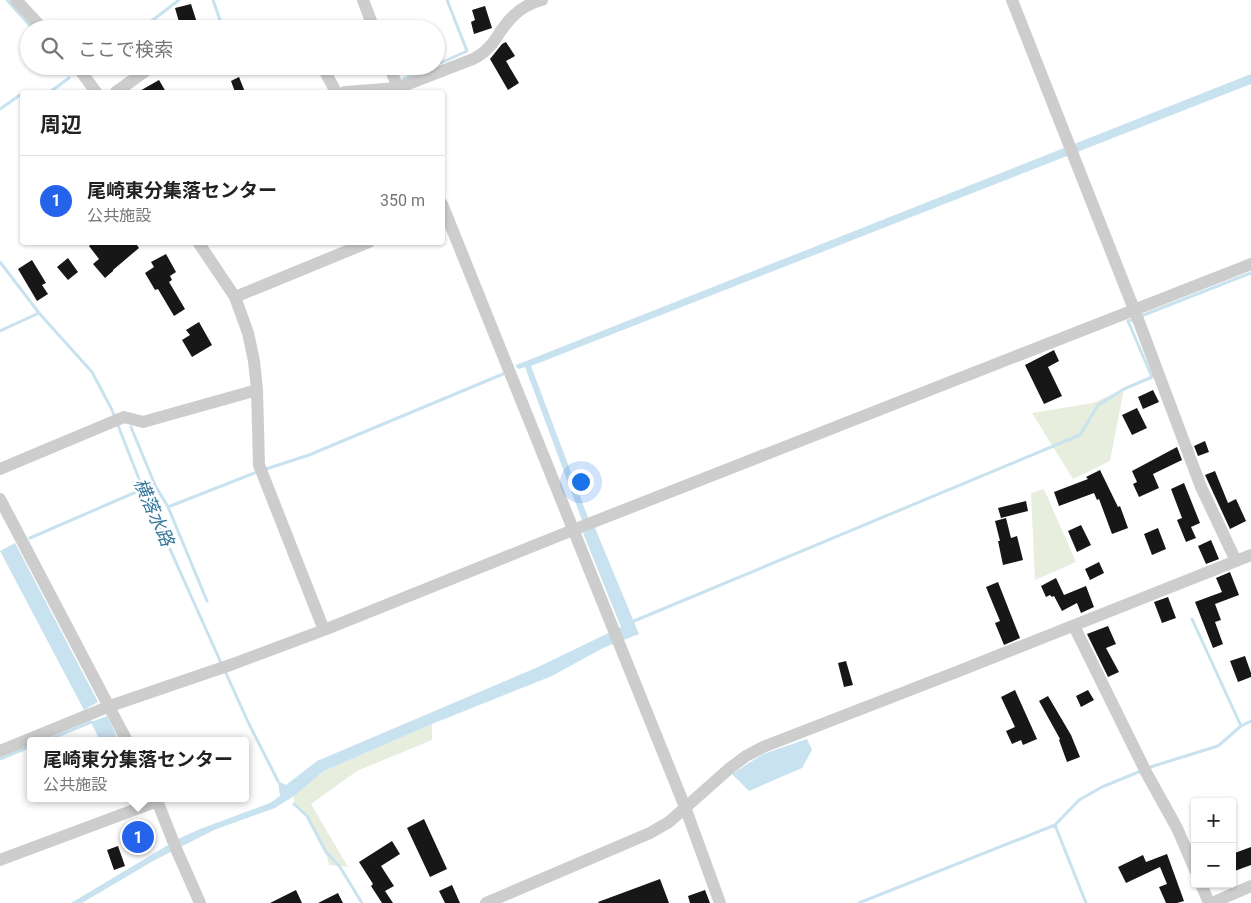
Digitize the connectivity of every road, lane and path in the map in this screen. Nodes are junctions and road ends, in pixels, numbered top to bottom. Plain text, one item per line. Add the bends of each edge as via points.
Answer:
1 (16, 0) edge
2 (363, 0) edge
3 (542, 0) edge
4 (1012, 0) edge
5 (35, 20) edge
6 (371, 20) edge
7 (445, 71) edge
8 (84, 75) edge
9 (140, 75) edge
10 (327, 75) edge
11 (393, 75) edge
12 (435, 75) edge
13 (95, 90) edge
14 (119, 90) edge
15 (335, 90) edge
16 (399, 90) edge
17 (445, 215) edge
18 (200, 245) edge
19 (362, 245) edge
20 (1251, 264) edge
21 (235, 297) junction
22 (1136, 317) junction
23 (257, 390) junction
24 (0, 469) edge
25 (0, 499) edge
26 (573, 530) junction
27 (1251, 555) edge
28 (1236, 561) junction
29 (1074, 626) junction
30 (324, 630) junction
31 (110, 706) junction
32 (34, 737) edge
33 (125, 737) edge
34 (27, 740) edge
35 (0, 751) edge
36 (152, 802) edge
37 (158, 802) edge
38 (685, 807) junction
39 (0, 860) edge
40 (1191, 861) edge
41 (1251, 886) edge
42 (1203, 888) edge
43 (200, 903) edge
44 (486, 903) edge
45 (720, 903) edge
46 (1210, 903) edge

1 - 5 street
2 - 6 street
3 - 7 street via 519,10 482,54
4 - 22 street
8 - 13 street
9 - 14 street
10 - 15 street
11 - 16 street
12 - 16 street
17 - 26 street
18 - 21 street
19 - 21 street
20 - 22 street
21 - 23 street via 248,333
22 - 26 street
22 - 28 street via 1201,487
23 - 24 street via 143,422 124,417
23 - 30 street via 261,470
25 - 31 street
26 - 30 street
26 - 38 street
27 - 28 street
28 - 29 street
29 - 38 street via 763,747 730,768
29 - 40 street
30 - 31 street
31 - 32 street
31 - 33 street
34 - 35 street
36 - 39 street
37 - 43 street
38 - 44 street via 650,833
38 - 45 street
41 - 46 street
42 - 46 street

